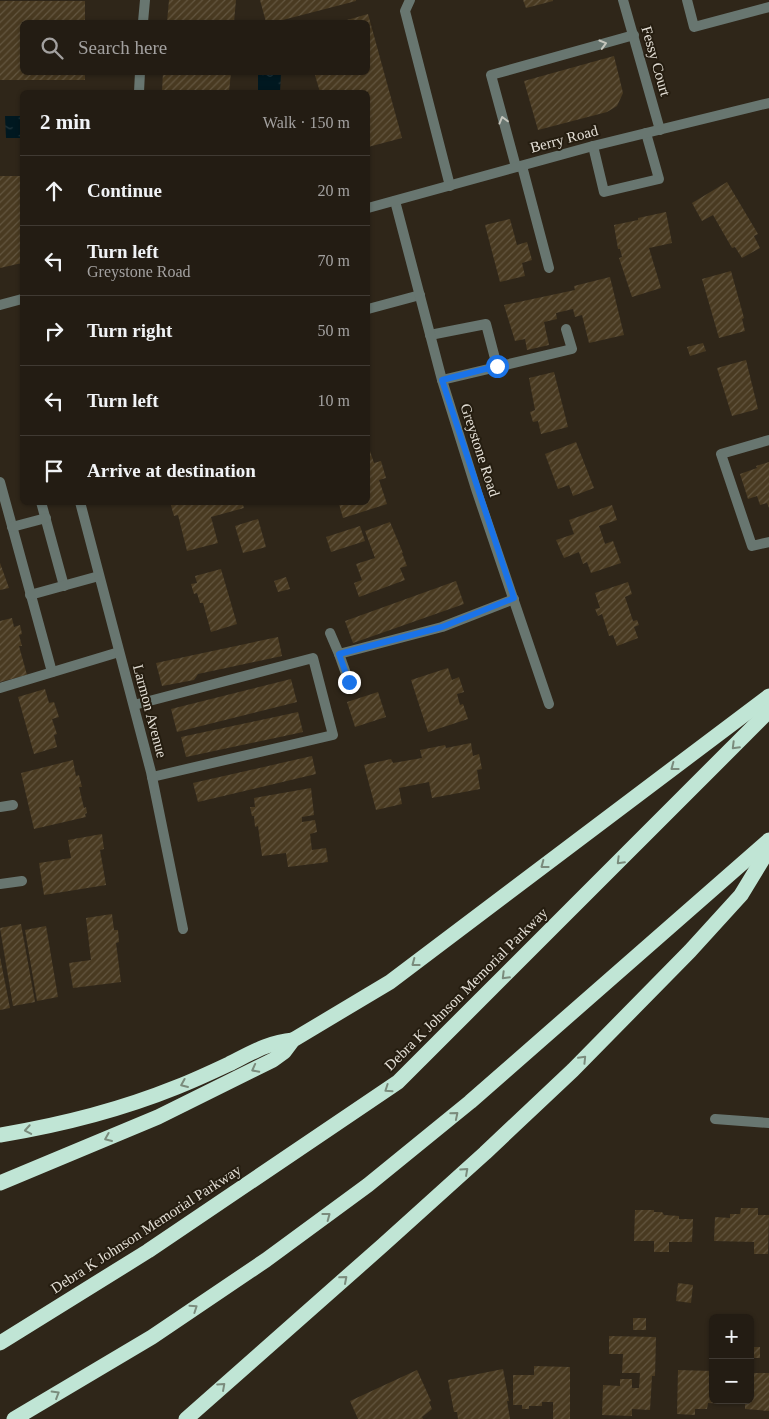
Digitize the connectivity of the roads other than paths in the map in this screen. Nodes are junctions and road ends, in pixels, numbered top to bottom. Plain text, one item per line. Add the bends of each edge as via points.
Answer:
1 (145, 0) edge
2 (410, 0) edge
3 (623, 0) edge
4 (687, 0) edge
5 (769, 7) edge
6 (143, 20) edge
7 (634, 35) junction
8 (140, 75) edge
9 (139, 90) edge
10 (769, 103) edge
11 (660, 130) junction
12 (646, 133) junction
13 (593, 146) junction
14 (519, 166) junction
15 (450, 186) junction
16 (395, 201) junction
17 (370, 207) edge
18 (549, 268) dead end
19 (420, 295) junction
20 (20, 300) edge
21 (0, 305) edge
22 (370, 309) edge
23 (566, 329) dead end
24 (430, 335) junction
25 (497, 366) junction
26 (442, 380) junction
27 (769, 440) edge
28 (0, 482) edge
29 (43, 505) edge
30 (81, 505) edge
31 (46, 518) junction
32 (12, 527) junction
33 (769, 542) edge
34 (99, 576) junction
35 (64, 586) junction
36 (30, 595) junction
37 (514, 598) junction
38 (330, 633) dead end
39 (119, 652) junction
40 (339, 654) junction
41 (52, 672) junction
42 (349, 682) dead end
43 (0, 688) edge
44 (769, 696) edge
45 (549, 704) dead end
46 (134, 705) junction
47 (769, 711) edge
48 (152, 777) junction
49 (13, 805) dead end
50 (0, 808) edge
51 (769, 840) edge
52 (769, 849) edge
53 (22, 881) dead end
54 (0, 884) edge
55 (183, 929) dead end
56 (293, 1040) junction
57 (715, 1119) dead end
58 (769, 1124) edge
59 (0, 1135) edge
60 (0, 1183) edge
61 (0, 1343) edge
62 (14, 1419) edge
63 (186, 1419) edge

1 - 6 street
2 - 15 street via 405,11
3 - 7 street, Fessy Court
4 - 5 street via 694,27
7 - 11 street, Fessy Court
14 -> 7 street via 491,75
8 - 9 street
10 - 11 street, Berry Road
11 - 12 street, Berry Road
12 - 13 street, Berry Road
12 - 13 street via 659,179 604,192
13 - 14 street, Berry Road
14 - 15 street, Berry Road
14 - 18 street
15 - 16 street, Berry Road
16 - 17 street, Berry Road
16 - 19 street, Greystone Road
19 - 22 street
19 - 24 street, Greystone Road
20 - 21 street
23 - 25 street via 572,349
24 - 25 street via 486,324
24 - 26 street, Greystone Road
25 - 26 street
26 - 37 street, Greystone Road
27 - 33 street via 721,454 752,546
28 - 32 street
29 - 31 street
30 - 34 street, Larmon Avenue
31 - 32 street
31 - 35 street
32 - 36 street
34 - 35 street
34 - 39 street, Larmon Avenue
35 - 36 street
36 - 41 street
37 - 40 street via 442,627
37 - 45 street, Greystone Road
38 - 40 street
39 - 41 street
39 - 46 street, Larmon Avenue
40 - 42 street
41 - 43 street
44 -> 56 highway via 390,982
46 - 48 street, Larmon Avenue
46 - 48 street via 313,658 333,735
47 -> 61 highway, Debra K Johnson Memorial Parkway via 398,1082 148,1251
48 - 55 street, Larmon Avenue
49 - 50 street
62 -> 51 highway via 152,1336 266,1260 368,1185 470,1102
63 -> 52 highway via 485,1153 573,1070 741,896
53 - 54 street
56 -> 59 highway via 265,1046 200,1077 118,1108 73,1121
56 -> 60 highway via 273,1060 202,1096
57 - 58 street

